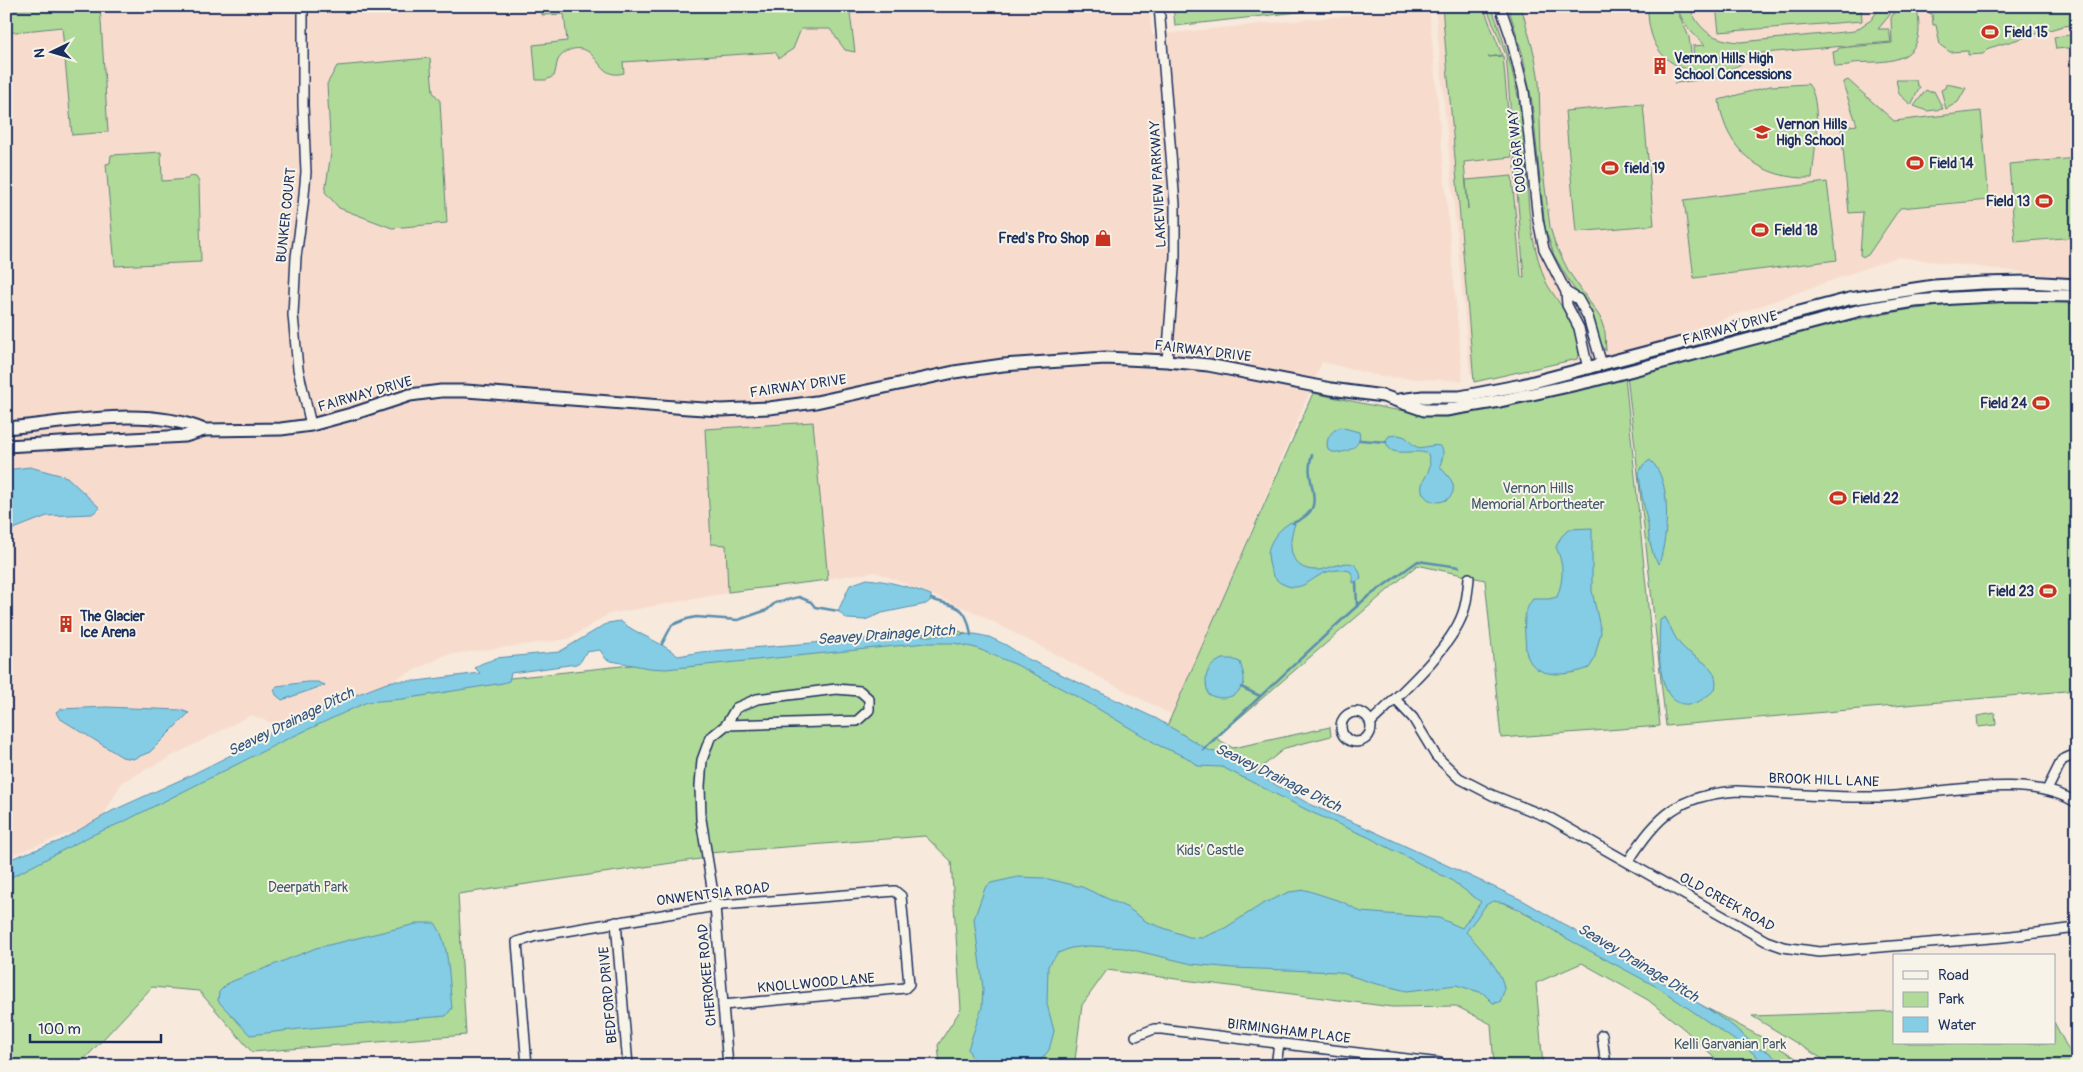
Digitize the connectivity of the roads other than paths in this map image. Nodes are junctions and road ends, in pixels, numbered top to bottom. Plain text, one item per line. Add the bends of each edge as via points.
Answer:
1 (303, 6) edge
2 (1159, 6) edge
3 (1500, 6) edge
4 (2077, 285) edge
5 (1566, 292) junction
6 (2077, 296) edge
7 (1167, 361) junction
8 (1602, 366) junction
9 (1588, 369) junction
10 (1395, 401) junction
11 (311, 424) junction
12 (6, 428) edge
13 (204, 430) junction
14 (6, 446) edge
15 (1470, 578) dead end
16 (1395, 698) junction
17 (1371, 722) dead end
18 (726, 725) junction
19 (2077, 757) edge
20 (2047, 790) junction
21 (2076, 802) edge
22 (1628, 862) junction
23 (715, 906) junction
24 (616, 922) junction
25 (2077, 928) edge
26 (909, 984) joint
27 (723, 1005) junction
28 (1136, 1036) dead end
29 (1602, 1036) dead end
30 (1279, 1043) junction
31 (1440, 1064) edge
32 (527, 1066) edge
33 (628, 1066) edge
34 (728, 1066) edge
35 (1276, 1066) edge
36 (1606, 1066) edge

1 - 11 street, BUNKER COURT via 306,172 293,315 298,369
2 - 7 street, LAKEVIEW PARKWAY via 1175,204 1175,256
3 - 5 street, COUGAR WAY via 1524,91 1544,249
4 - 8 main road, FAIRWAY DRIVE via 1982,283 1934,286 1849,299
5 - 8 street, COUGAR WAY via 1578,300 1588,317
5 - 9 street, COUGAR WAY via 1567,305 1579,328
6 - 10 main road, FAIRWAY DRIVE via 2013,295 1915,301 1861,310 1591,381 1491,403 1424,410
7 - 10 main road, FAIRWAY DRIVE via 1256,373 1383,396
7 - 11 main road, FAIRWAY DRIVE via 1105,358 1003,365 954,372 816,402 721,410 441,391 410,396
8 - 9 main road, FAIRWAY DRIVE
9 - 10 main road, FAIRWAY DRIVE via 1460,397
11 - 13 main road, FAIRWAY DRIVE via 280,429
12 - 13 main road, FAIRWAY DRIVE via 132,417 186,422
13 - 14 main road, FAIRWAY DRIVE via 185,436
15 - 16 street via 1465,606 1456,629 1445,646
16 - 17 street
16 - 22 street, OLD CREEK ROAD via 1413,718 1436,756 1459,778 1550,818
18 - 18 street, CHEROKEE ROAD via 857,721 869,710 869,699 860,691 836,689 757,699 736,708
18 - 23 street, CHEROKEE ROAD via 710,738 702,760 701,818
19 - 20 street via 2062,760
20 - 21 street, BROOK HILL LANE
20 - 22 street, BROOK HILL LANE via 2017,786 1878,797 1720,792 1700,796 1664,815
22 - 25 street, OLD CREEK ROAD via 1766,941 1802,951 2004,937
23 - 24 street, ONWENTSIA ROAD
23 - 26 street, ONWENTSIA ROAD via 895,891 902,899
23 - 27 street, CHEROKEE ROAD
24 - 32 street, ONWENTSIA ROAD via 517,942
24 - 33 street, BEDFORD DRIVE
26 - 27 street, KNOLLWOOD LANE via 896,990
27 - 34 street, CHEROKEE ROAD
28 - 30 street, BIRMINGHAM PLACE via 1162,1028
29 - 36 street
30 - 31 street, BIRMINGHAM PLACE
30 - 35 street

